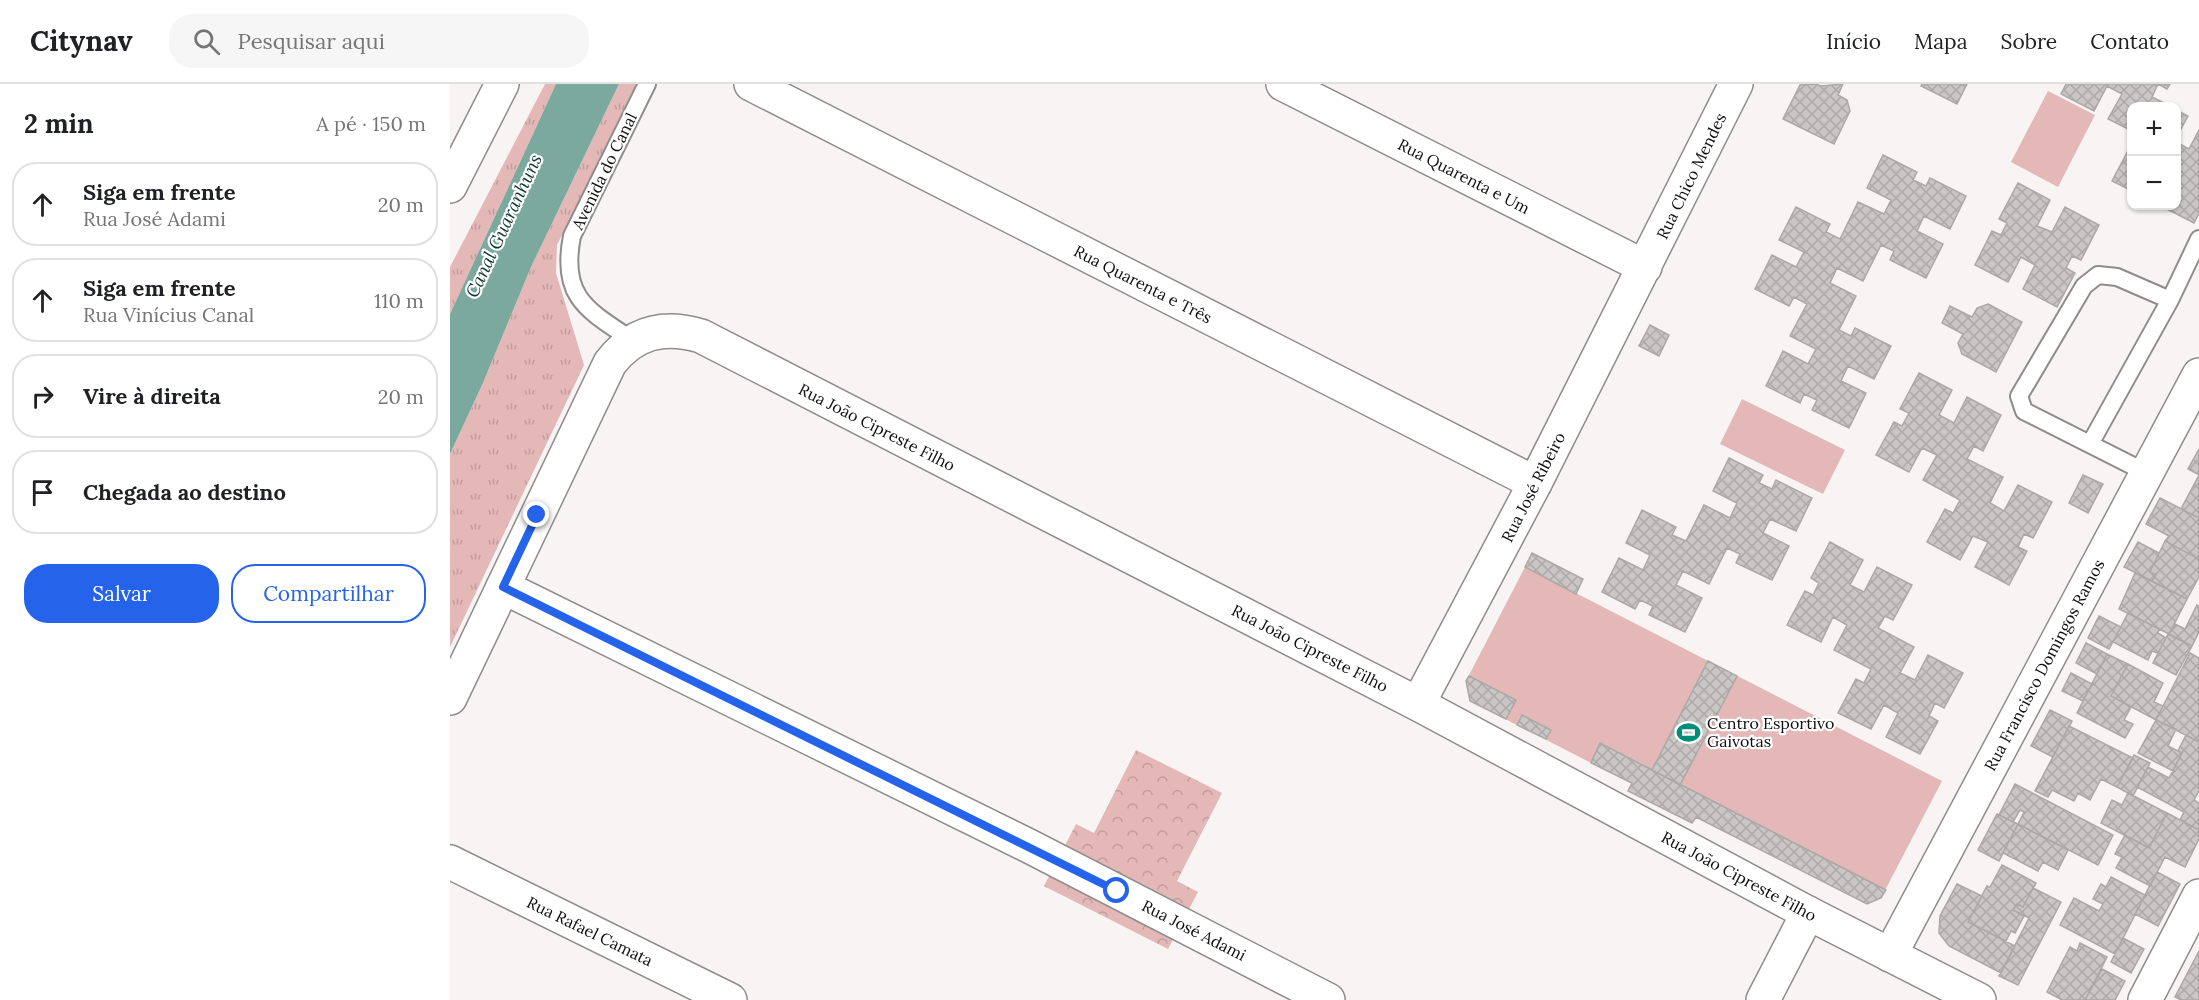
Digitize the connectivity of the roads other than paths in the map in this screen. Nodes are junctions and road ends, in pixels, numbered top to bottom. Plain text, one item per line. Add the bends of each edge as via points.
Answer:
1 (502, 84) edge
2 (647, 84) edge
3 (751, 84) edge
4 (1283, 84) edge
5 (1736, 84) edge
6 (450, 186) edge
7 (2199, 239) edge
8 (1645, 267) junction
9 (2170, 300) junction
10 (632, 340) junction
11 (2199, 375) edge
12 (2090, 444) junction
13 (2147, 473) junction
14 (1535, 483) junction
15 (503, 587) junction
16 (450, 698) edge
17 (1418, 704) junction
18 (450, 862) edge
19 (2199, 896) edge
20 (1809, 914) junction
21 (1890, 955) junction
22 (730, 1000) edge
23 (1328, 1000) edge
24 (1763, 1000) edge
25 (1979, 1000) edge
26 (2145, 1000) edge

1 - 6 street
2 - 10 lane, Avenida do Canal via 572,236 568,256 570,275 586,310
3 - 14 street, Rua Quarenta e Três
4 - 8 street, Rua Quarenta e Um
5 - 8 street, Rua Chico Mendes
7 - 9 lane
8 - 14 street, Rua José Ribeiro
9 - 12 lane
9 - 12 lane via 2117,277 2098,275 2084,286 2019,396 2024,411
10 - 15 street via 609,363
10 - 17 street, Rua João Cipreste Filho via 665,330 701,336
11 - 13 street, Rua Francisco Domingos Ramos
12 - 13 lane
13 - 21 street, Rua Francisco Domingos Ramos
14 - 17 street, Rua José Ribeiro
15 - 16 street
15 - 23 street, Rua José Adami via 1027,845
17 - 20 street, Rua João Cipreste Filho
18 - 22 street, Rua Rafael Camata
19 - 26 street
20 - 21 street, Rua João Cipreste Filho
20 - 24 street
21 - 25 street, Rua João Cipreste Filho

